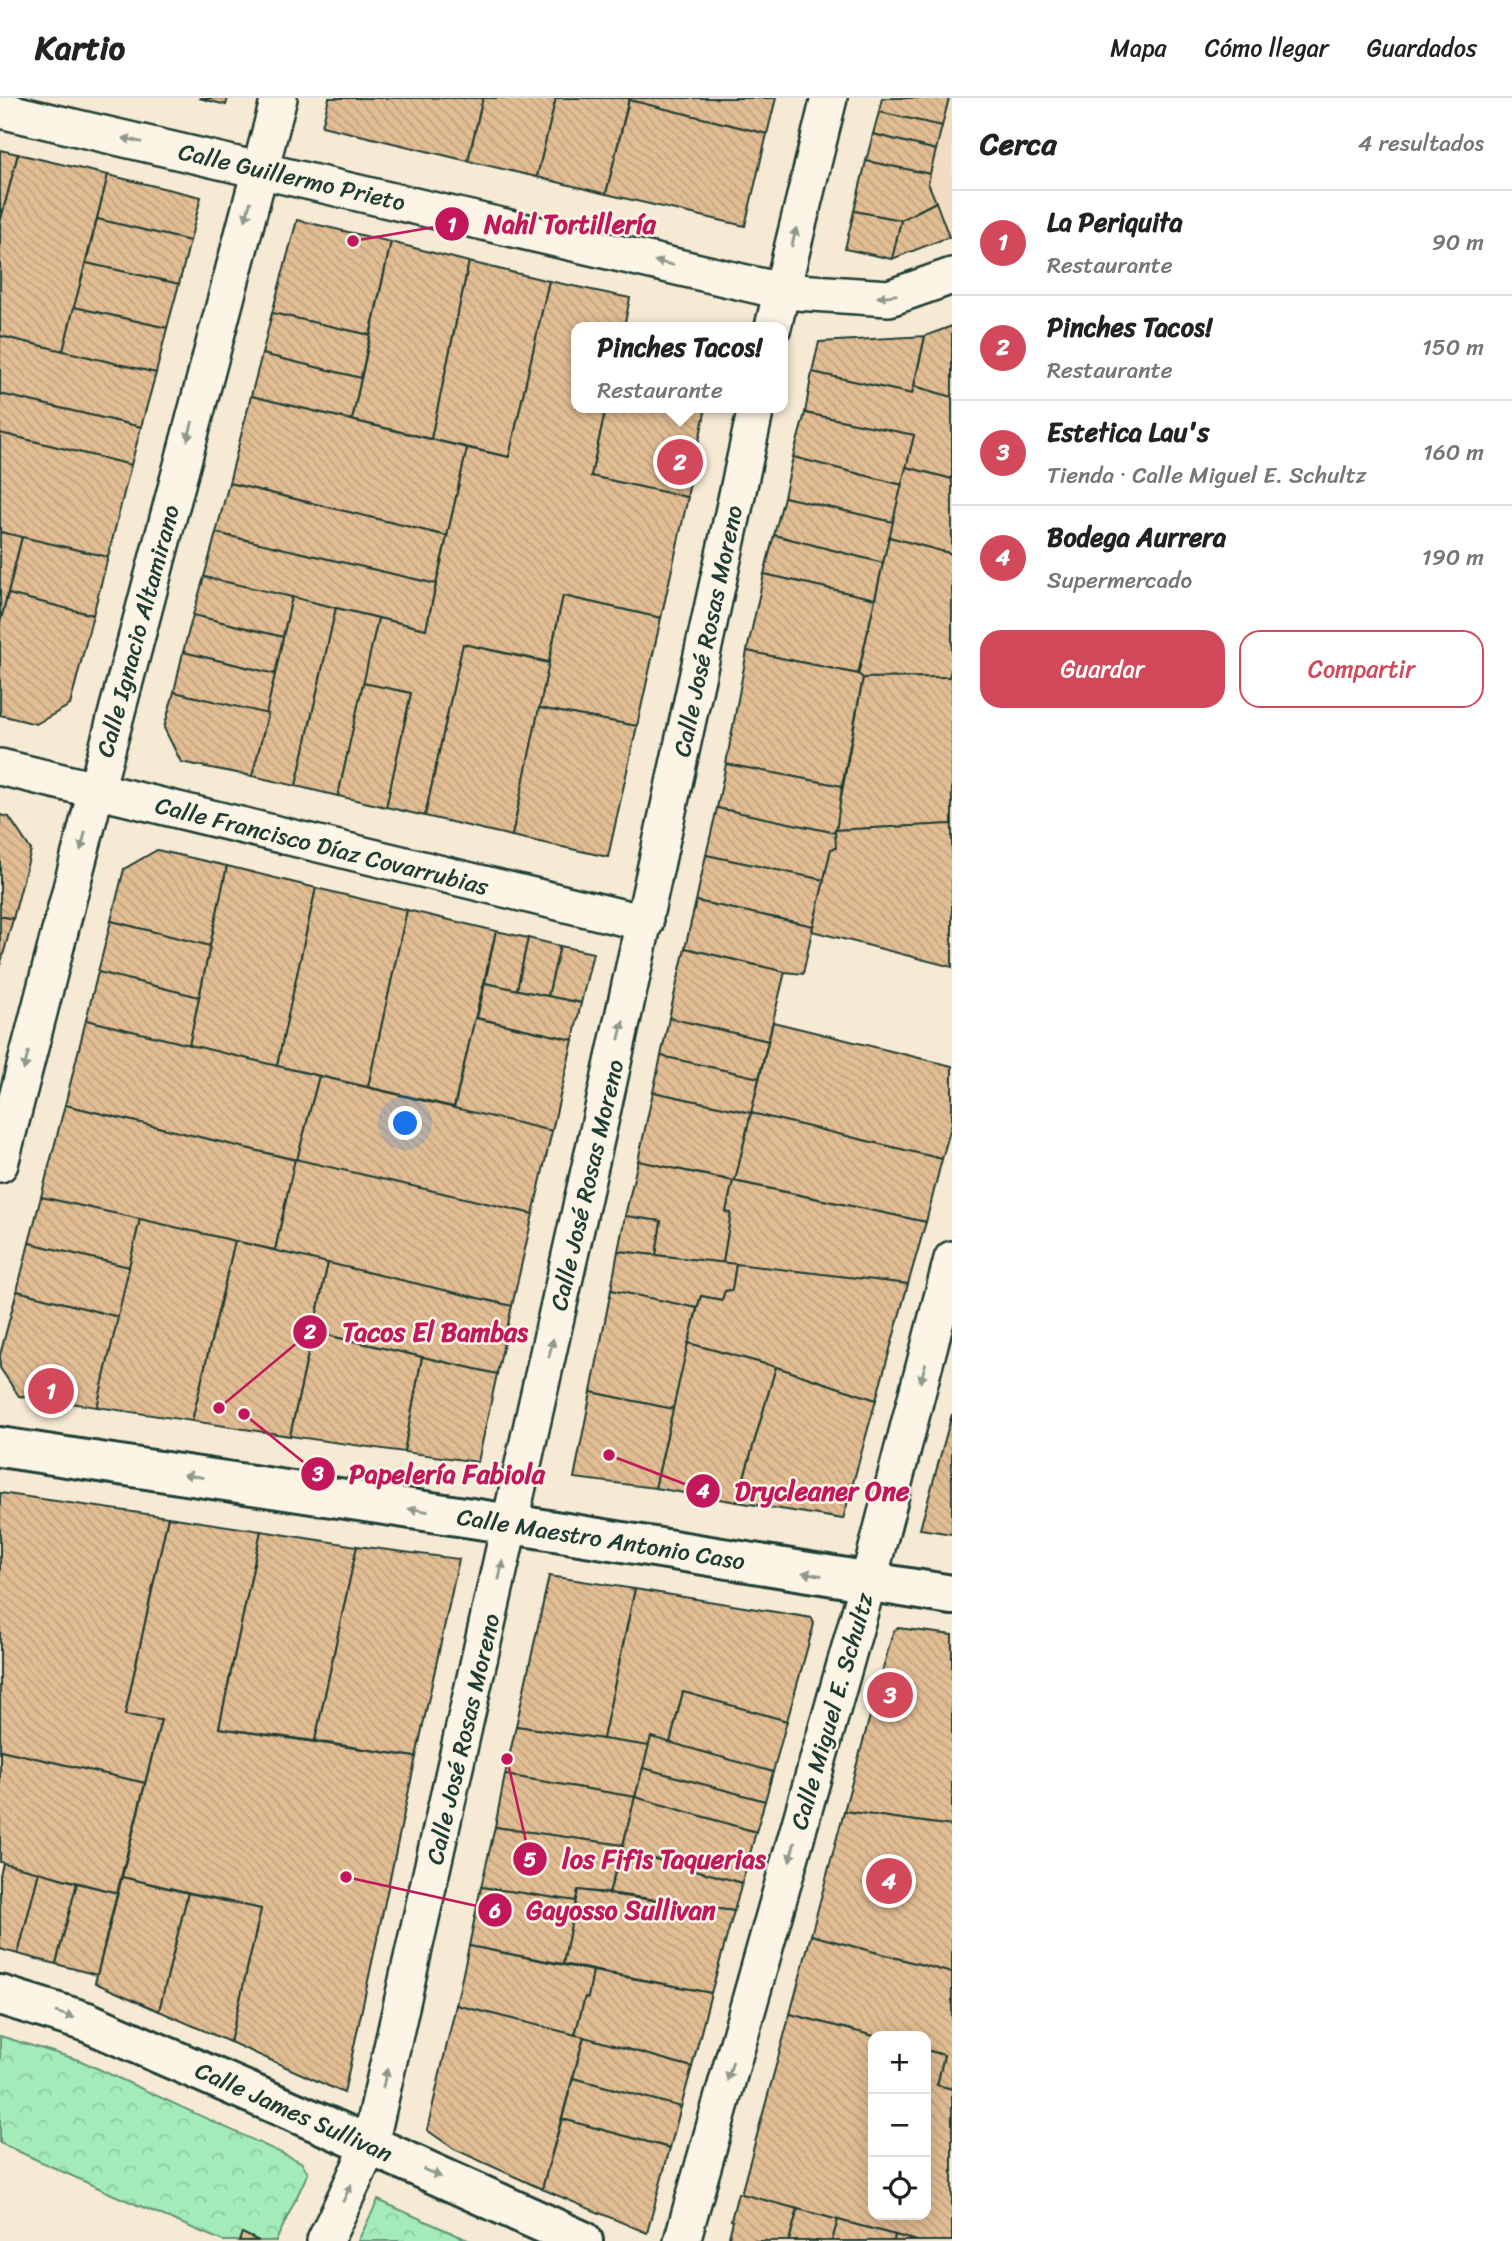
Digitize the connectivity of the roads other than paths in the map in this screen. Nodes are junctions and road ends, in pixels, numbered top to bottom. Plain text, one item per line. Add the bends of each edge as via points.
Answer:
1 (279, 98) edge
2 (829, 98) edge
3 (0, 110) edge
4 (259, 169) junction
5 (952, 276) edge
6 (781, 291) junction
7 (774, 322) edge
8 (755, 413) edge
9 (0, 767) edge
10 (96, 791) junction
11 (645, 923) junction
12 (0, 1164) edge
13 (952, 1259) edge
14 (0, 1447) edge
15 (511, 1524) junction
16 (868, 1583) junction
17 (952, 1595) edge
18 (0, 1995) edge
19 (370, 2145) junction
20 (325, 2241) edge
21 (583, 2241) edge
22 (682, 2241) edge

1 - 4 street, Calle Ignacio Altamirano
6 -> 2 street
4 -> 3 street, Calle Guillermo Prieto
6 -> 4 street, Calle Guillermo Prieto
4 -> 10 street, Calle Ignacio Altamirano
5 -> 6 street, Calle Guillermo Prieto via 889,298
6 - 7 street
8 - 11 street, Calle José Rosas Moreno
9 - 10 street, Calle Francisco Díaz Covarrubias
10 - 11 street, Calle Francisco Díaz Covarrubias
10 -> 12 street, Calle Ignacio Altamirano
15 -> 11 street, Calle José Rosas Moreno
13 -> 16 street, Calle Miguel E. Schultz
15 -> 14 main road, Calle Maestro Antonio Caso
16 -> 15 main road, Calle Maestro Antonio Caso
19 -> 15 street, Calle José Rosas Moreno
16 - 17 main road, Calle Maestro Antonio Caso
16 -> 22 street, Calle Miguel E. Schultz
18 -> 19 main road, Calle James Sullivan via 87,2022
20 -> 19 street, Calle José Rosas Moreno
19 -> 21 main road, Calle James Sullivan

